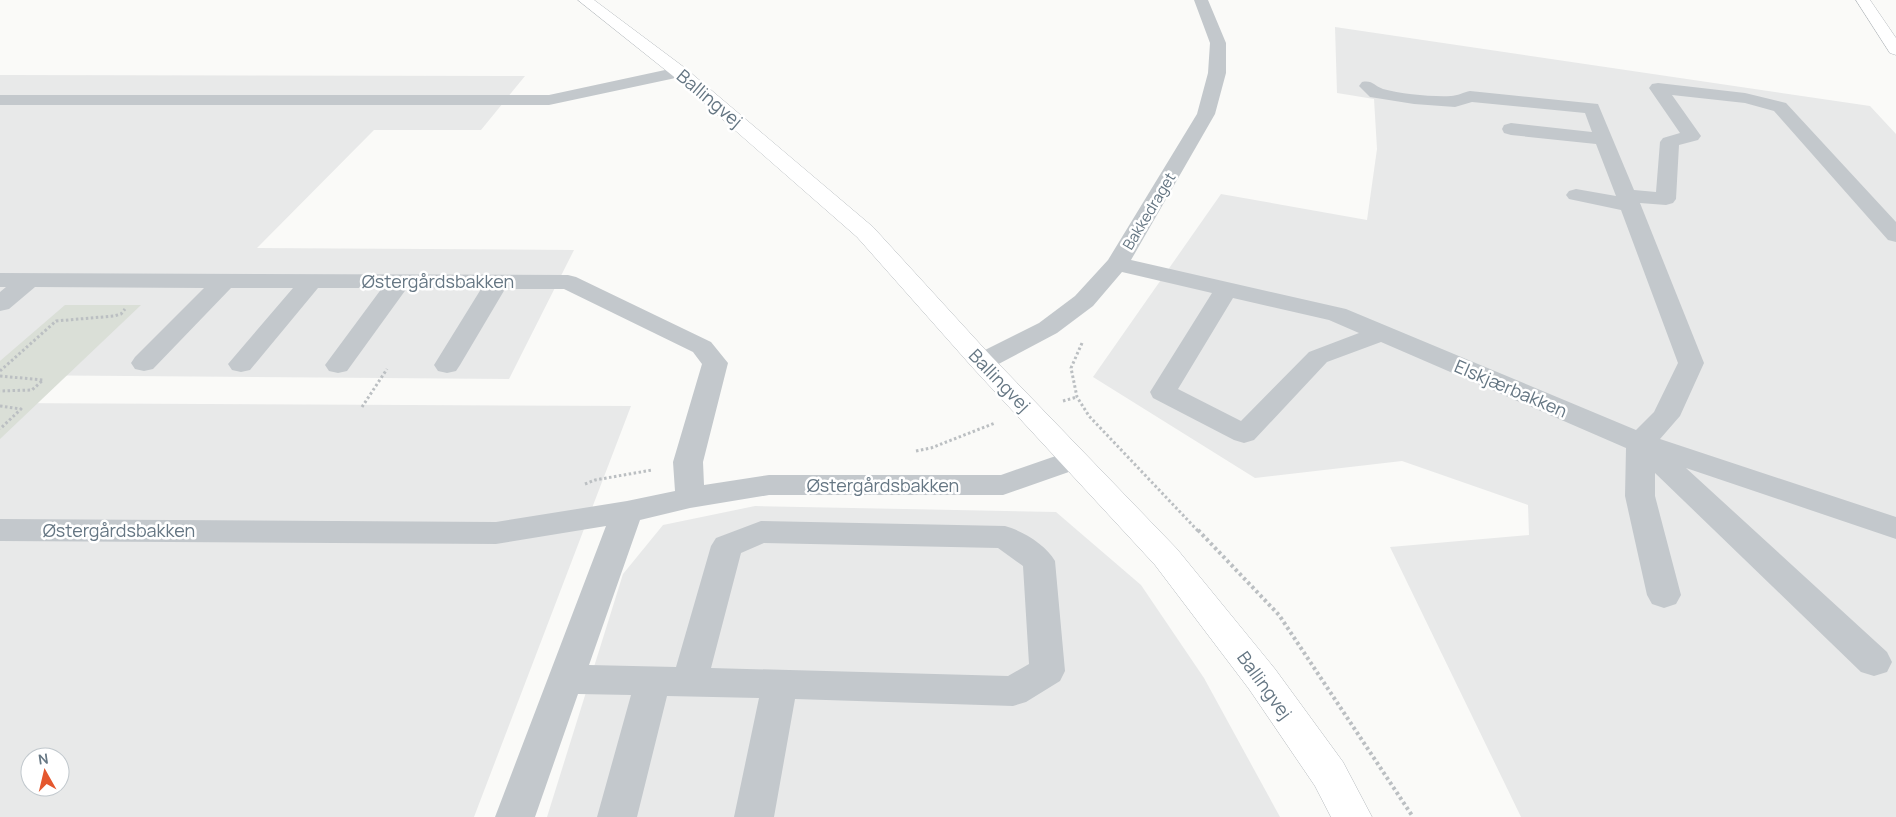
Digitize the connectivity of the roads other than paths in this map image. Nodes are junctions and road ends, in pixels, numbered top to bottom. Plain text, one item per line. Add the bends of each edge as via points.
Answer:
1 (585, 0) edge
2 (1201, 0) edge
3 (1863, 0) edge
4 (1896, 50) edge
5 (680, 72) junction
6 (1368, 86) dead end
7 (0, 100) edge
8 (1511, 129) dead end
9 (1603, 139) junction
10 (1576, 195) dead end
11 (1628, 201) junction
12 (1896, 235) edge
13 (1117, 264) junction
14 (0, 280) edge
15 (29, 280) junction
16 (225, 280) junction
17 (312, 281) junction
18 (400, 281) junction
19 (497, 282) junction
20 (1226, 290) junction
21 (0, 304) edge
22 (1381, 333) junction
23 (982, 362) junction
24 (144, 363) dead end
25 (241, 364) dead end
26 (338, 364) dead end
27 (447, 365) dead end
28 (1640, 442) junction
29 (1073, 460) junction
30 (690, 498) junction
31 (627, 512) junction
32 (1896, 528) edge
33 (0, 530) edge
34 (1664, 595) dead end
35 (1874, 662) dead end
36 (567, 679) junction
37 (671, 681) junction
38 (780, 684) junction
39 (515, 817) edge
40 (617, 817) edge
41 (754, 817) edge
42 (1352, 817) edge

1 - 5 main road, Ballingvej
2 - 13 street, Bakkedraget via 1218,43 1217,73 1206,114
3 - 4 main road
5 - 7 street via 549,100
5 - 23 main road, Ballingvej via 865,232
6 - 9 street via 1376,93 1414,99 1455,102 1470,96 1592,108
8 - 9 street
9 - 11 street
10 - 11 street
11 - 12 street via 1666,199 1670,142 1691,136 1658,88 1745,98 1780,107
11 - 28 street via 1691,364 1666,416
13 - 20 street, Elskjærbakken
13 - 23 street, Bakkedraget via 1084,301 1048,328
14 - 15 street, Østergårdsbakken
15 - 16 street, Østergårdsbakken
15 - 21 street
16 - 17 street, Østergårdsbakken
16 - 24 street
17 - 18 street, Østergårdsbakken
17 - 25 street
18 - 19 street, Østergårdsbakken
18 - 26 street
19 - 27 street
19 - 30 street, Østergårdsbakken via 568,282 702,347 715,363 688,462
20 - 22 street, Elskjærbakken via 1338,314
20 - 22 street via 1162,392 1244,434 1318,357
22 - 28 street, Elskjærbakken
23 - 29 main road, Ballingvej
28 - 32 street, Elskjærbakken
28 - 34 street via 1640,496
28 - 35 street
29 - 30 street, Østergårdsbakken via 1003,485 769,484
29 - 42 main road, Ballingvej via 1166,557 1262,679 1329,774
30 - 31 street, Østergårdsbakken
31 - 33 street, Østergårdsbakken via 496,533
31 - 36 street
36 - 37 street
36 - 39 street
37 - 38 street
37 - 38 street via 727,546 761,532 1005,537 1039,561 1047,671 1013,691
37 - 40 street
38 - 41 street

